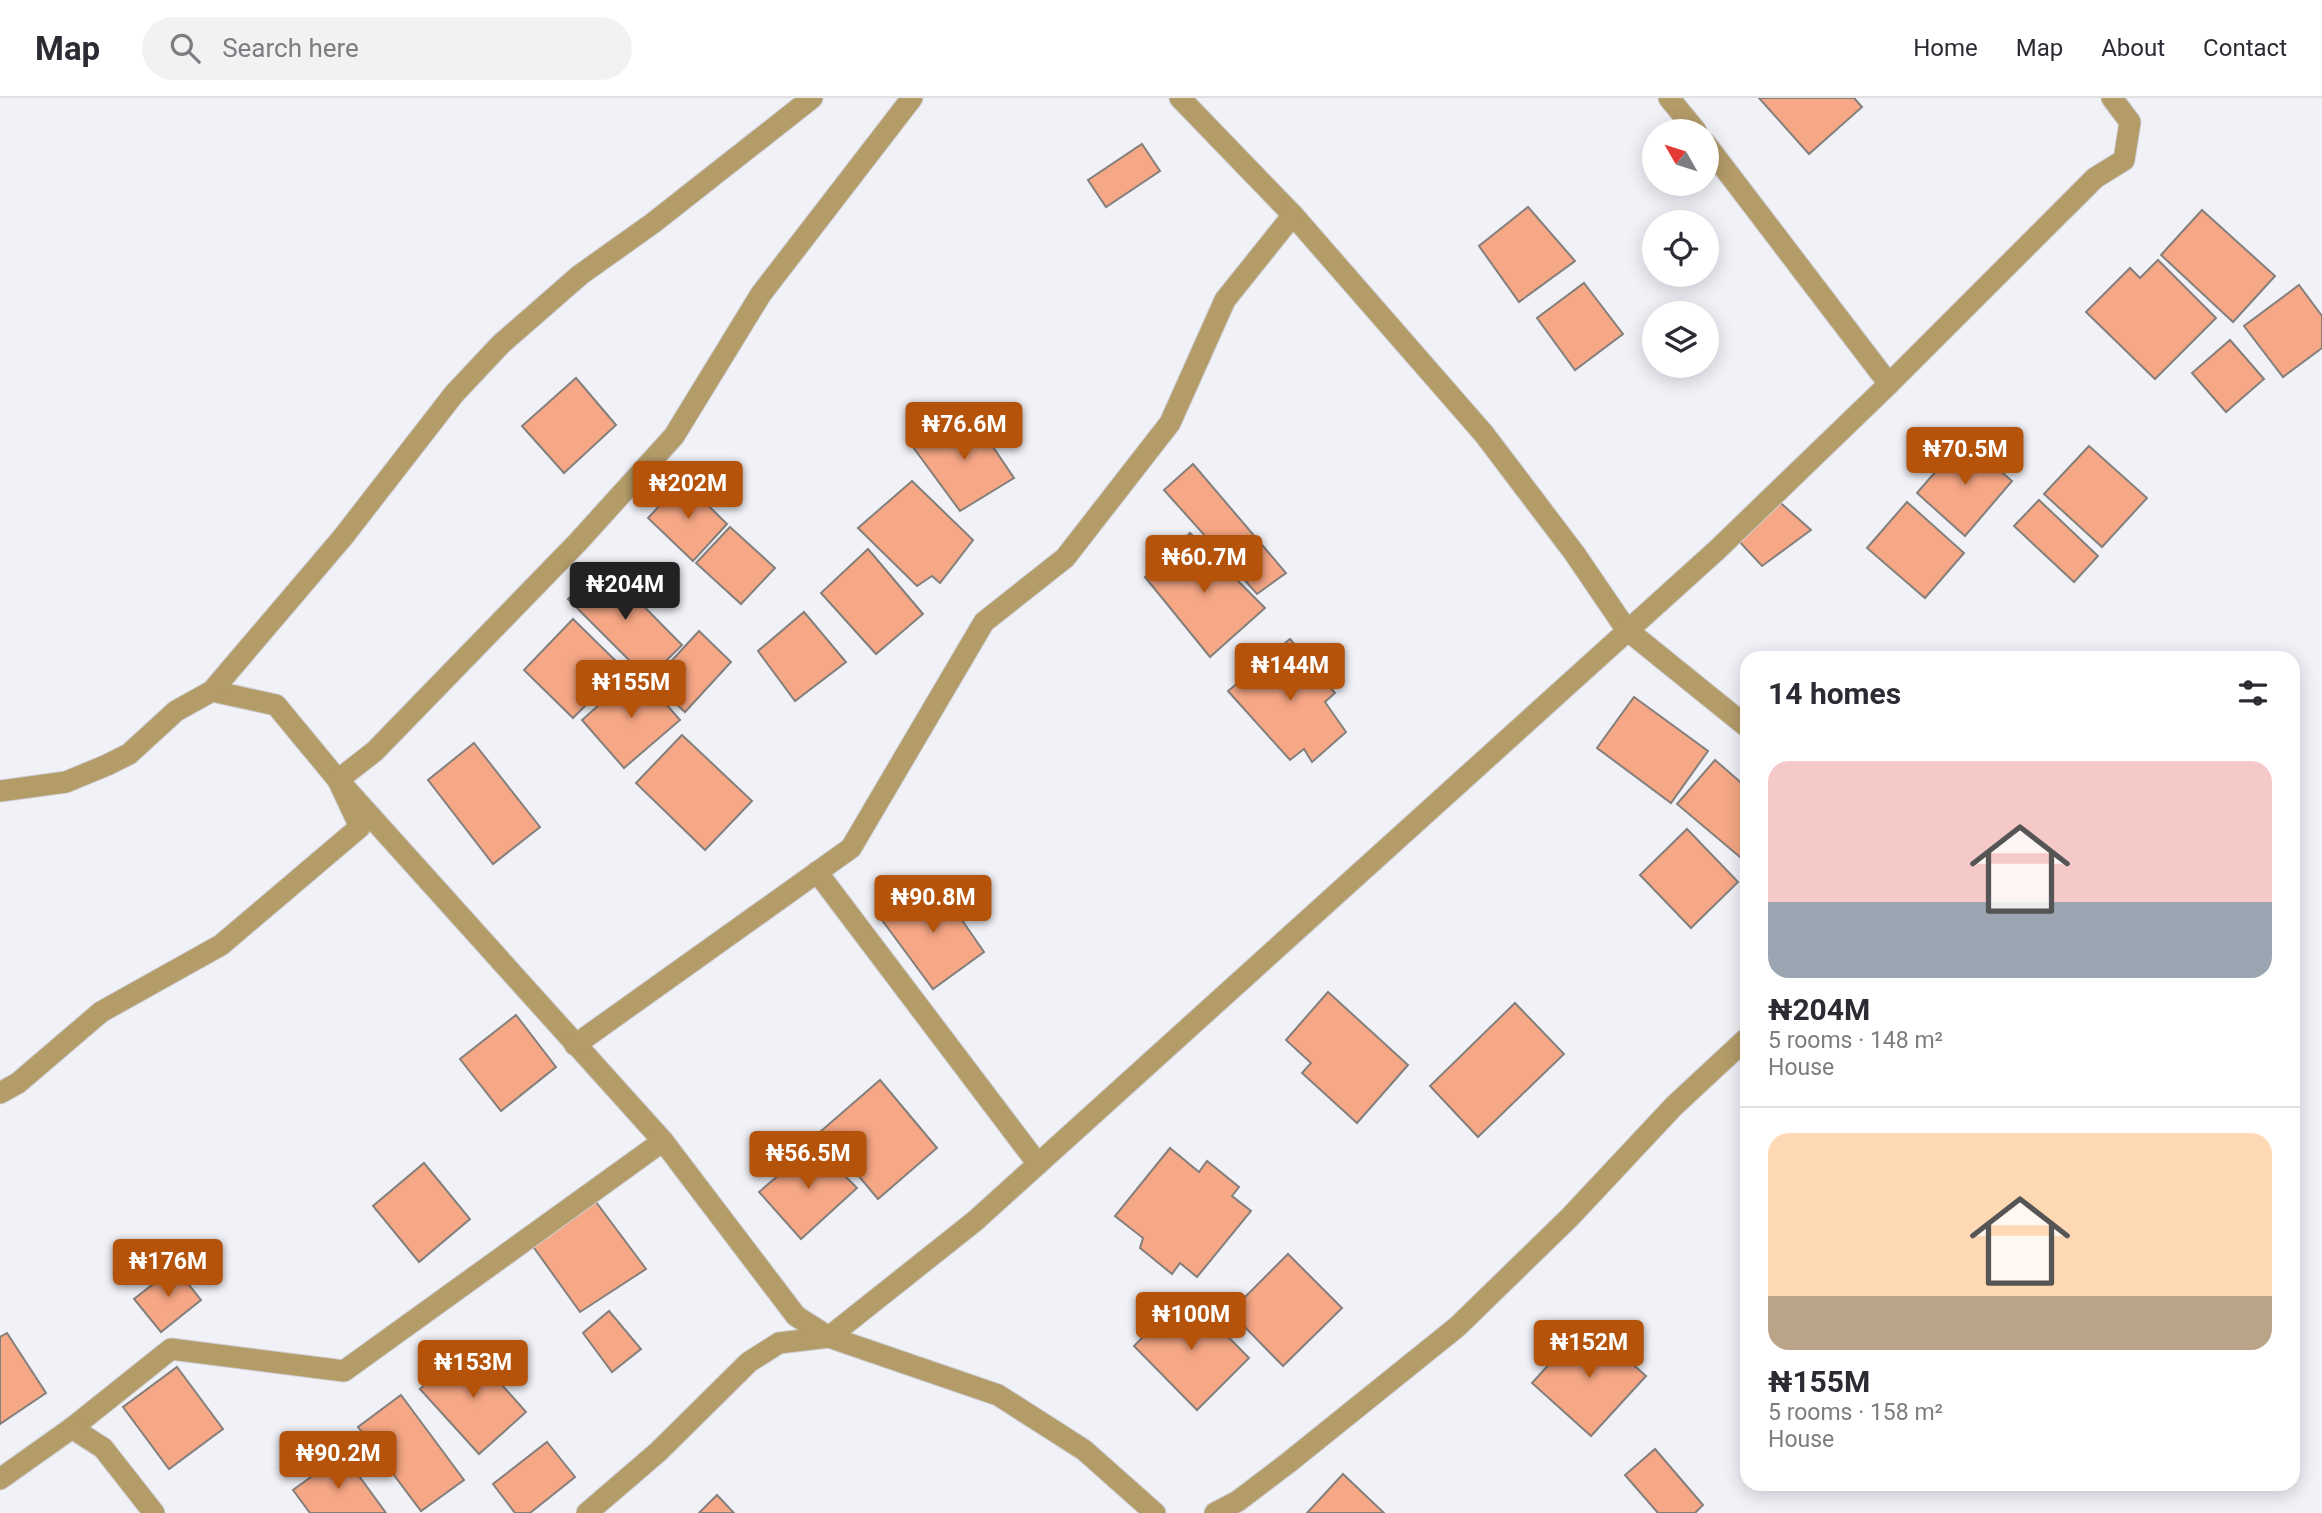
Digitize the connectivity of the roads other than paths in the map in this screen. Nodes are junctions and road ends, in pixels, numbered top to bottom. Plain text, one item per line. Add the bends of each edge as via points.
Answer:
1 (812, 98) edge
2 (912, 98) edge
3 (1180, 98) edge
4 (1669, 98) edge
5 (2112, 98) edge
6 (1686, 119) edge
7 (1719, 161) edge
8 (1293, 215) junction
9 (1889, 384) junction
10 (1626, 629) junction
11 (212, 691) junction
12 (1740, 721) edge
13 (338, 780) junction
14 (0, 791) edge
15 (817, 872) junction
16 (575, 1045) junction
17 (1740, 1046) edge
18 (0, 1093) edge
19 (663, 1141) junction
20 (1038, 1164) junction
21 (829, 1337) junction
22 (72, 1428) junction
23 (0, 1479) edge
24 (154, 1513) edge
25 (587, 1513) edge
26 (1155, 1513) edge
27 (1215, 1513) edge

1 - 11 street via 580,275 501,344 454,394 344,537
2 - 13 street via 761,294 674,436 375,751
3 - 8 street
4 - 6 street
5 - 9 street via 2130,122 2124,160 2095,178
7 - 9 street
8 - 10 street via 1484,434
8 - 15 street via 1225,300 1170,423 1065,558 984,622 851,848
9 - 10 street via 1718,549
10 - 12 street
10 - 20 street
11 - 13 street via 276,705
11 - 14 street via 176,711 129,754 107,765 66,782
13 - 16 street
13 - 18 street via 360,827 221,945 101,1013
15 - 16 street
15 - 20 street
16 - 19 street
17 - 27 street via 1457,1326 1278,1471
19 - 21 street via 789,1307
19 - 22 street via 344,1371 172,1349
20 - 21 street via 975,1221
21 - 25 street via 779,1343 749,1362 658,1452
21 - 26 street via 998,1395 1084,1450
22 - 23 street
22 - 24 street via 103,1448

